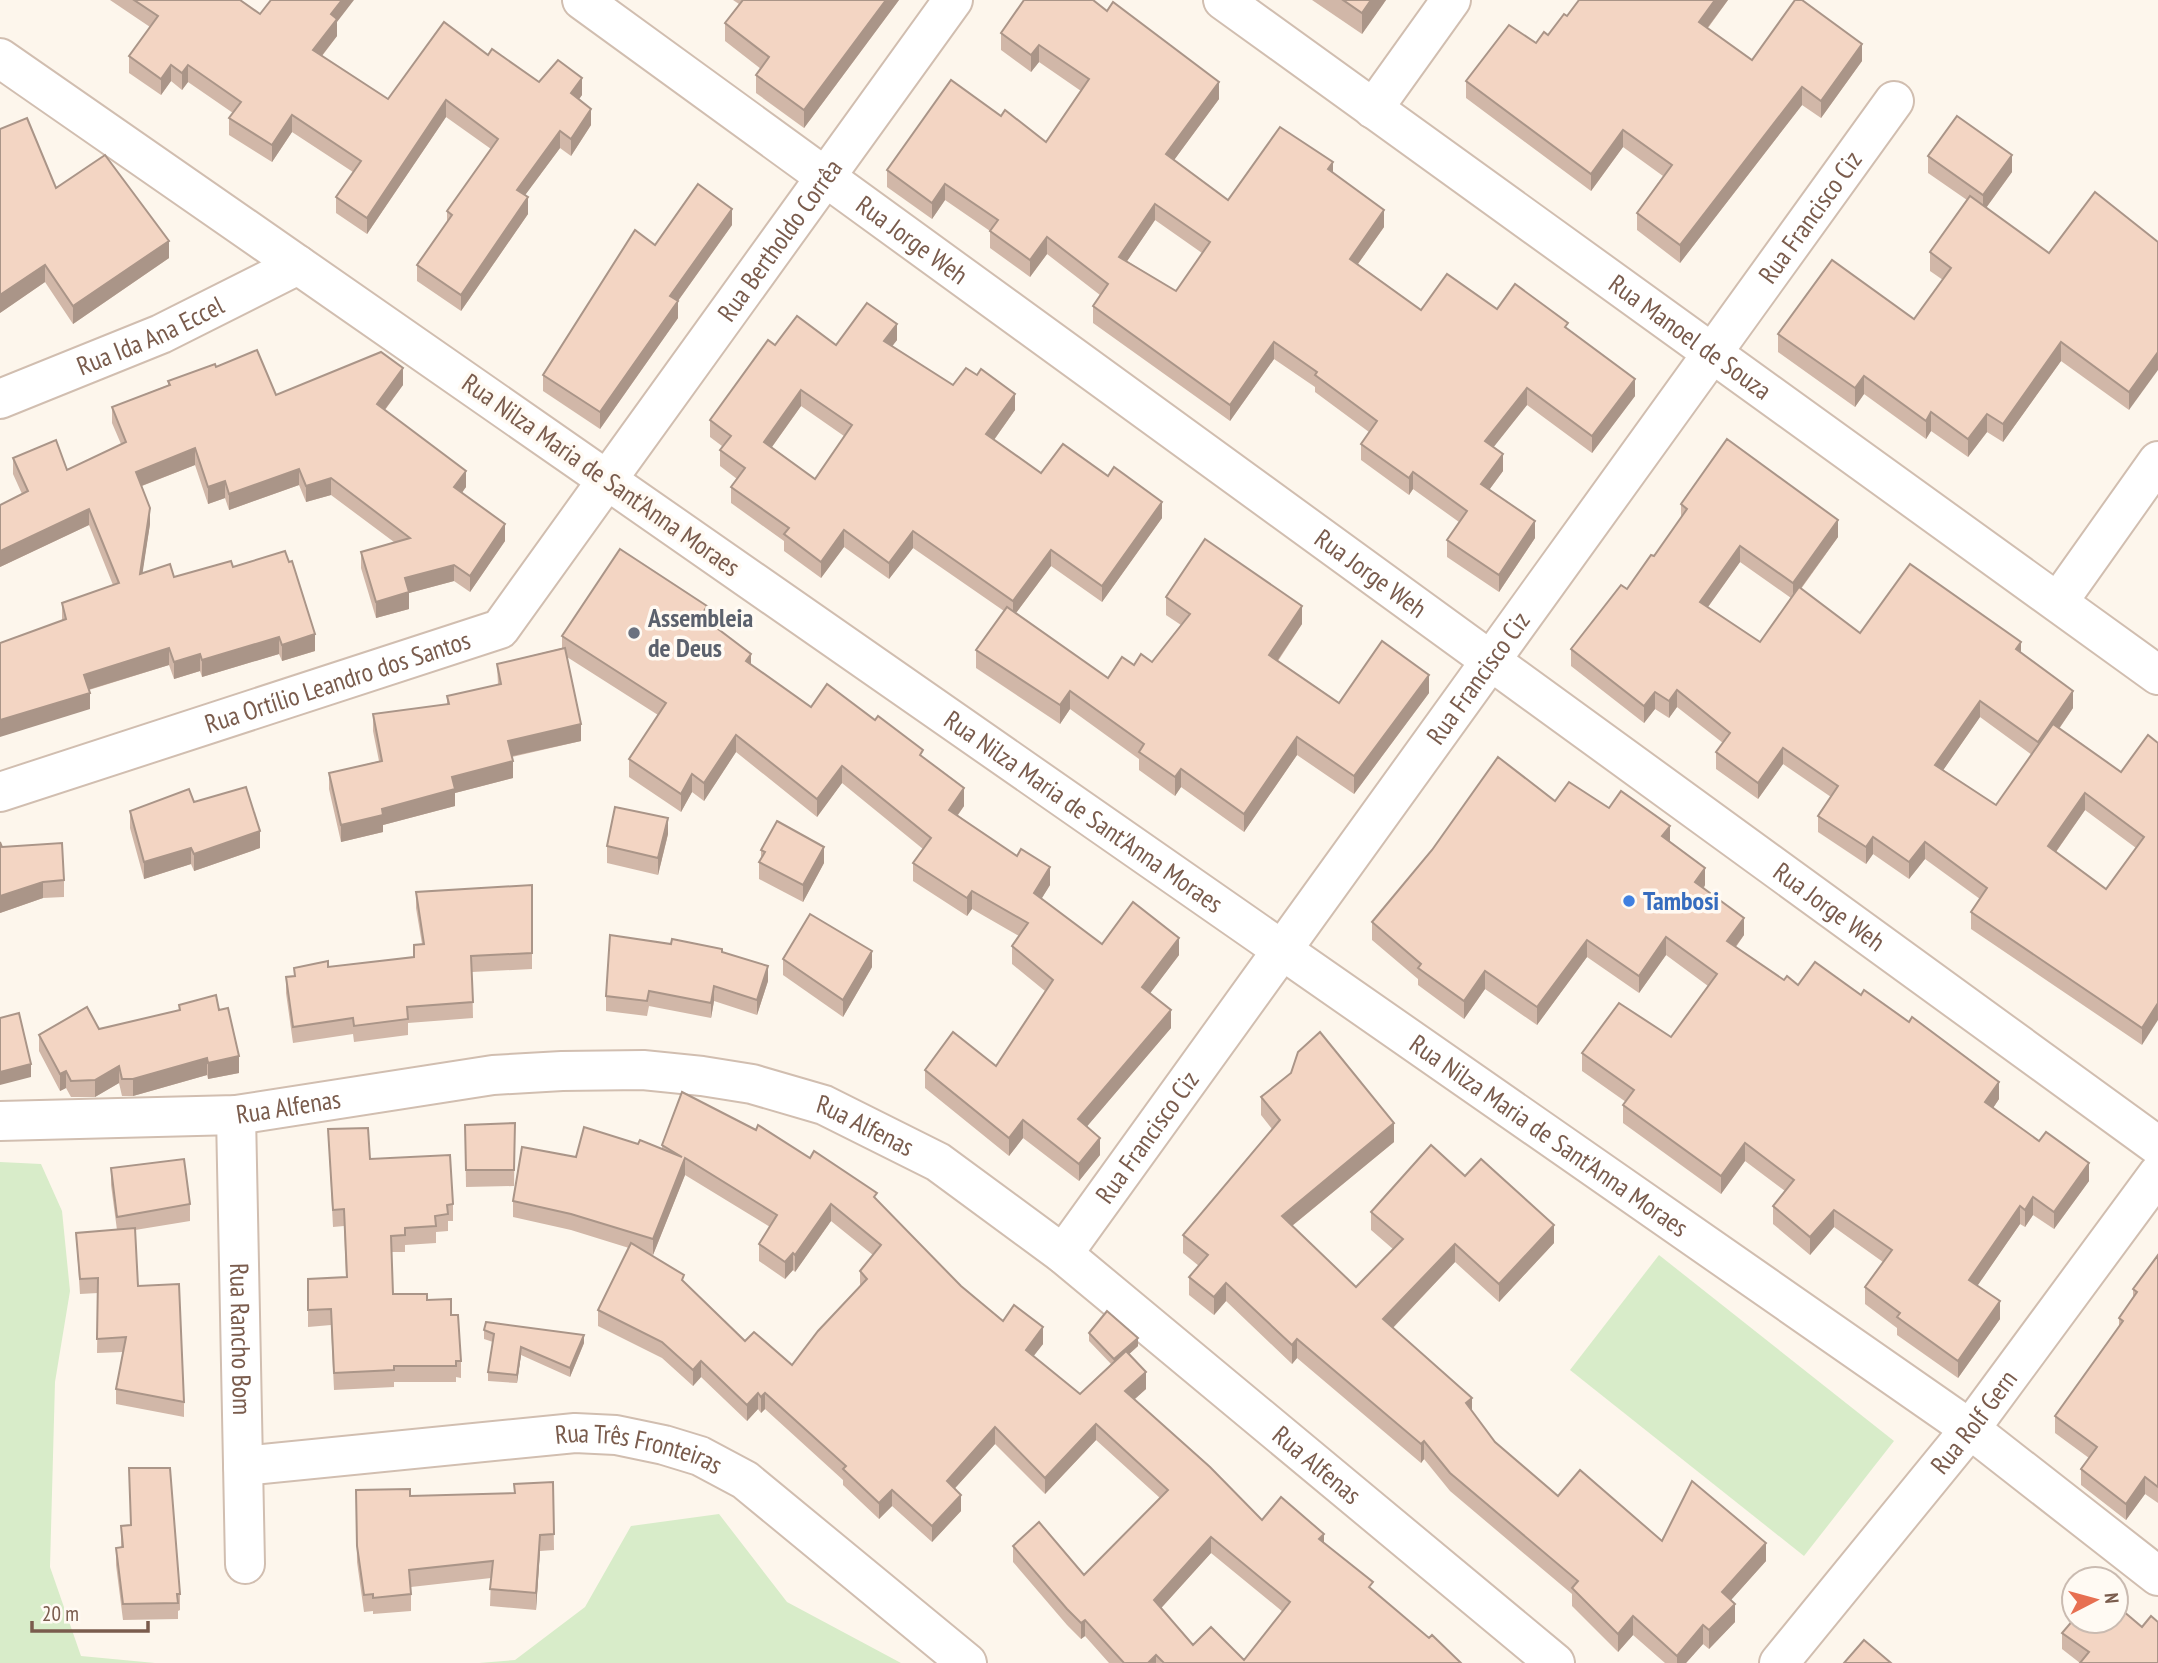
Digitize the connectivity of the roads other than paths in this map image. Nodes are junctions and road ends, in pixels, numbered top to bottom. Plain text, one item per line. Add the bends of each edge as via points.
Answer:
1 (582, 0) edge
2 (953, 0) edge
3 (1223, 0) edge
4 (1451, 0) edge
5 (0, 58) edge
6 (1894, 101) dead end
7 (1373, 108) junction
8 (825, 177) junction
9 (298, 265) junction
10 (1712, 353) junction
11 (0, 399) edge
12 (2158, 461) edge
13 (607, 480) junction
14 (2058, 602) junction
15 (1490, 660) junction
16 (2158, 675) edge
17 (0, 792) edge
18 (1281, 951) junction
19 (236, 1115) junction
20 (0, 1121) edge
21 (2158, 1146) edge
22 (2158, 1174) edge
23 (1063, 1254) junction
24 (1970, 1429) junction
25 (243, 1466) junction
26 (245, 1564) dead end
27 (2158, 1576) edge
28 (967, 1663) edge
29 (1555, 1663) edge
30 (1779, 1663) edge

1 - 8 street, Rua Jorge Weh
2 - 8 street, Rua Bertholdo Corrêa
3 - 7 street, Rua Manoel de Souza
4 - 7 street
5 - 9 street, Rua Nilza Maria de Sant'Anna Moraes
6 - 10 street, Rua Francisco Ciz
7 - 10 street, Rua Manoel de Souza
8 - 13 street, Rua Bertholdo Corrêa
8 - 15 street, Rua Jorge Weh
9 - 11 street, Rua Ida Ana Eccel via 161,334
9 - 13 street, Rua Nilza Maria de Sant'Anna Moraes
10 - 14 street, Rua Manoel de Souza
10 - 15 street, Rua Francisco Ciz
12 - 14 street
13 - 17 street, Rua Ortílio Leandro dos Santos via 500,629
13 - 18 street, Rua Nilza Maria de Sant'Anna Moraes
14 - 16 street, Rua Manoel de Souza
15 - 18 street, Rua Francisco Ciz
15 - 21 street, Rua Jorge Weh
18 - 23 street, Rua Francisco Ciz
18 - 24 street, Rua Nilza Maria de Sant'Anna Moraes
19 - 20 street, Rua Alfenas
19 - 23 street, Rua Alfenas via 493,1075 643,1070 752,1084 824,1105 939,1162
19 - 25 street, Rua Rancho Bom
22 - 24 street, Rua Rolf Gern
23 - 29 street, Rua Alfenas
24 - 27 street, Rua Nilza Maria de Sant'Anna Moraes
24 - 30 street, Rua Rolf Gern
25 - 26 street, Rua Rancho Bom
25 - 28 street, Rua Três Fronteiras via 575,1433 664,1445 700,1456 745,1480

